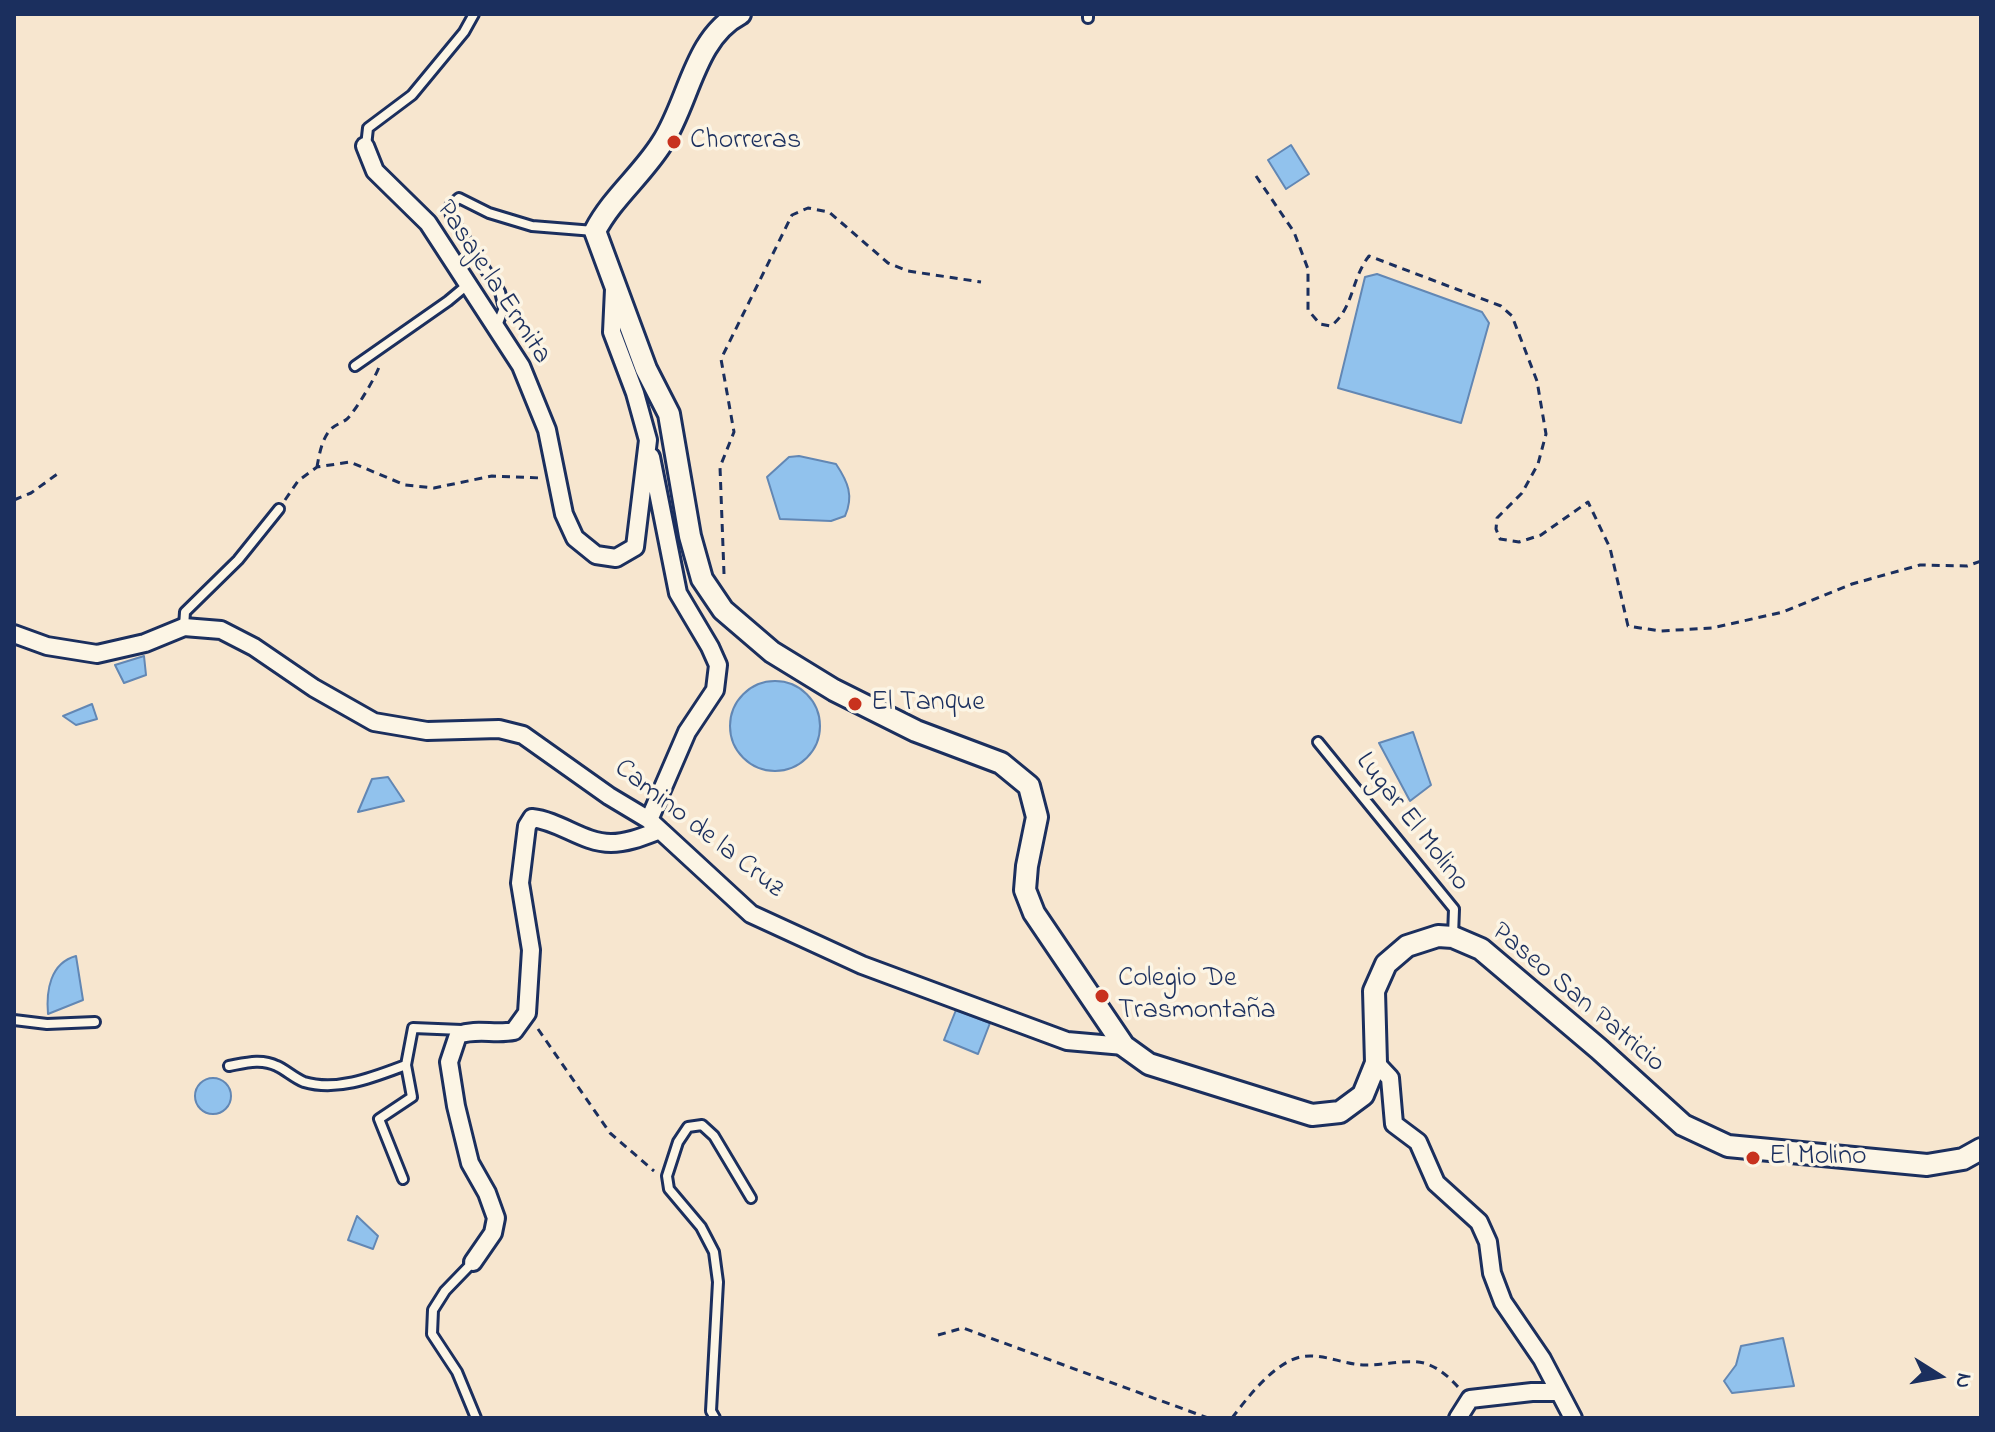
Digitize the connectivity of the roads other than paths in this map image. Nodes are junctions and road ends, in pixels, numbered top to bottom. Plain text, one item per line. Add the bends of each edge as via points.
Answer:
1 (474, 14) edge
2 (740, 14) edge
3 (365, 146) joint
4 (595, 231) junction
5 (466, 286) junction
6 (614, 288) junction
7 (495, 329) junction
8 (355, 366) dead end
9 (648, 440) junction
10 (279, 509) road end
11 (184, 627) junction
12 (14, 634) edge
13 (1318, 742) dead end
14 (655, 825) junction
15 (1453, 937) junction
16 (14, 1020) edge
17 (95, 1022) dead end
18 (471, 1030) junction
19 (1124, 1046) junction
20 (1376, 1063) junction
21 (406, 1065) junction
22 (229, 1066) dead end
23 (1312, 1115) joint
24 (1981, 1149) edge
25 (403, 1179) dead end
26 (751, 1198) dead end
27 (473, 1262) joint
28 (1558, 1392) junction
29 (476, 1418) edge
30 (715, 1418) edge
31 (1458, 1418) edge
32 (1573, 1418) edge

1 - 3 lane, Pasaje la Ermita via 412,95 368,128
2 - 4 street via 711,37 673,125
3 - 5 street, Pasaje la Ermita via 375,171 428,223
4 - 6 street
4 - 7 lane via 532,226 459,198 450,206 451,217 500,292 504,308
5 - 7 street, Pasaje la Ermita
5 - 8 lane
6 - 9 street, Pasaje la Ermita via 612,332
6 - 19 street via 669,414 702,579 723,610 772,652 916,731 1001,763 1029,786 1037,817 1025,890 1034,913
7 - 9 street, Pasaje la Ermita via 521,366 547,430 564,514 575,538 596,555 616,558 635,547
9 - 14 street via 678,593 718,665 715,690 687,732
10 - 11 lane via 238,560 185,612
11 - 12 street, Camino de la Cruz via 97,654
11 - 14 street, Camino de la Cruz via 221,630 374,722 427,731 499,729 523,735
13 - 15 lane, Lugar El Molino via 1454,909
14 - 18 street via 633,840 609,843 532,818 520,883 531,950 527,1013 514,1031
14 - 19 street, Camino de la Cruz via 751,914 862,965 1067,1041
15 - 20 street, Paseo San Patricio via 1407,946 1386,964 1374,991
15 - 24 street, Paseo San Patricio via 1481,949 1683,1125 1728,1146 1927,1165 1963,1159
16 - 17 lane
18 - 21 lane via 413,1028
18 - 27 street via 458,1035 449,1062 470,1163 496,1218 493,1233
19 - 23 street, Camino de la Cruz via 1149,1064
20 - 23 street, Paseo San Patricio via 1363,1095 1340,1112
20 - 28 street via 1390,1078 1394,1124 1418,1142 1436,1183 1479,1222 1503,1302
21 - 22 lane via 361,1082 321,1085 257,1060
21 - 25 lane via 412,1097 379,1119
26 - 30 lane via 714,1136 702,1125 688,1127 667,1176 669,1189 714,1252
27 - 29 lane via 433,1310 432,1334 457,1372
28 - 31 street via 1470,1399
28 - 32 street

